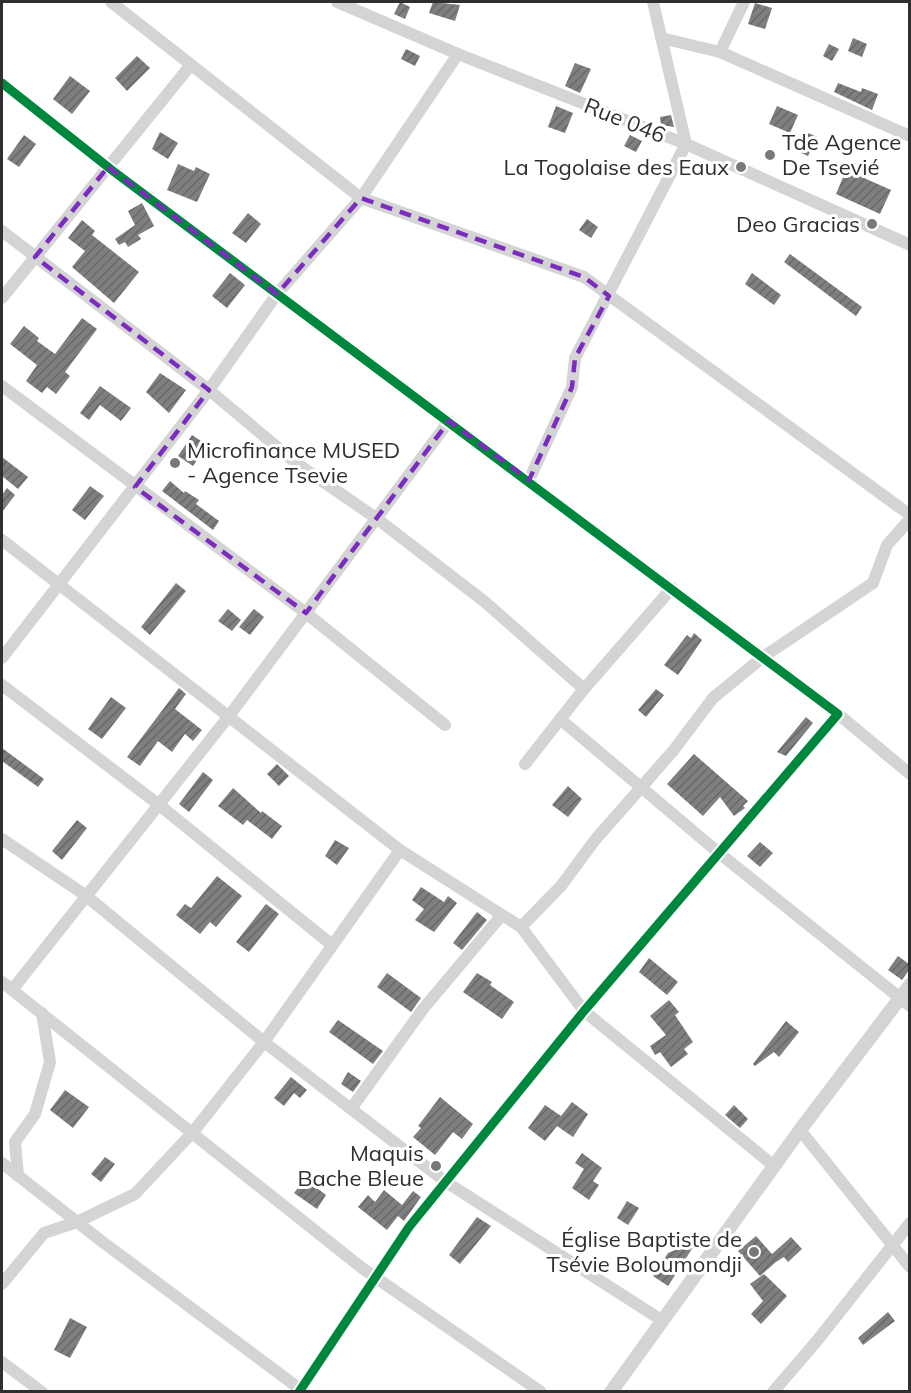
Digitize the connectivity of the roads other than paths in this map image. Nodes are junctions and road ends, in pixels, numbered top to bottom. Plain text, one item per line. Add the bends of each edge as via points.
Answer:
1 (111, 2) edge
2 (337, 2) edge
3 (653, 2) edge
4 (744, 2) edge
5 (662, 38) junction
6 (720, 52) junction
7 (458, 54) junction
8 (190, 66) junction
9 (2, 83) edge
10 (909, 136) edge
11 (686, 144) junction
12 (108, 167) junction
13 (361, 198) junction
14 (2, 231) edge
15 (909, 245) edge
16 (35, 257) junction
17 (278, 294) junction
18 (609, 296) junction
19 (2, 298) edge
20 (2, 386) edge
21 (209, 390) junction
22 (449, 421) junction
23 (529, 480) junction
24 (135, 487) junction
25 (909, 517) edge
26 (376, 518) junction
27 (2, 540) edge
28 (58, 586) junction
29 (672, 588) junction
30 (306, 613) junction
31 (763, 657) junction
32 (2, 658) edge
33 (2, 685) edge
34 (584, 688) junction
35 (838, 714) junction
36 (229, 716) junction
37 (560, 720) junction
38 (445, 725) dead end
39 (525, 764) dead end
40 (909, 774) edge
41 (641, 785) junction
42 (158, 804) junction
43 (2, 839) edge
44 (400, 850) junction
45 (719, 853) junction
46 (85, 895) junction
47 (501, 916) junction
48 (521, 927) junction
49 (332, 945) junction
50 (909, 985) edge
51 (7, 986) edge
52 (905, 1001) edge
53 (584, 1011) junction
54 (42, 1013) junction
55 (264, 1042) junction
56 (351, 1109) junction
57 (800, 1130) junction
58 (193, 1132) junction
59 (2, 1163) edge
60 (774, 1166) junction
61 (18, 1176) junction
62 (446, 1182) junction
63 (77, 1222) junction
64 (909, 1223) edge
65 (891, 1246) junction
66 (909, 1267) edge
67 (375, 1277) junction
68 (2, 1284) edge
69 (663, 1321) junction
70 (2, 1362) edge
71 (301, 1391) edge
72 (42, 1392) edge
73 (541, 1392) edge
74 (611, 1392) edge
75 (772, 1392) edge

1 - 8 street
2 - 7 street, Rue 046 / Rue 046
3 - 5 street
4 - 6 street
5 - 6 street
5 - 11 street
6 - 10 street
7 - 11 street, Rue 046 / Rue 046
7 - 13 street
8 - 12 street
8 - 13 street
9 - 12 street
11 - 15 street, Rue 046 / Rue 046
11 - 18 street
12 - 16 street
12 - 17 street
13 - 17 street
13 - 18 street via 584,277
14 - 16 street
16 - 19 street
16 - 21 street
17 - 21 street
17 - 22 street
18 - 23 street via 574,358 572,387
18 - 25 street
20 - 24 street
21 - 24 street
21 - 26 street via 296,463
22 - 23 street
22 - 26 street
23 - 29 street
24 - 28 street
24 - 30 street
25 - 31 street via 887,545 873,583
26 - 30 street
26 - 34 street via 485,602
27 - 28 street
28 - 32 street
28 - 36 street
29 - 31 street
29 - 34 street
30 - 36 street
30 - 38 street
31 - 35 street
31 - 41 street via 713,698
33 - 42 street
34 - 37 street
35 - 40 street
35 - 45 street
36 - 42 street
36 - 44 street
37 - 39 street
37 - 41 street
41 - 45 street
41 - 48 street via 561,886
42 - 46 street
42 - 49 street
43 - 46 street
44 - 47 street
44 - 49 street
45 - 52 street
45 - 53 street
46 - 51 street
46 - 55 street
47 - 48 street
47 - 56 street via 423,1009
48 - 53 street
49 - 55 street
50 - 52 street
51 - 54 street
52 - 57 street
53 - 60 street
53 - 62 street
54 - 58 street
54 - 61 street via 50,1062 35,1114 15,1142
55 - 56 street
55 - 58 street
56 - 62 street
57 - 60 street
57 - 65 street
58 - 63 street via 135,1194
58 - 67 street
59 - 61 street
60 - 69 street
61 - 63 street
62 - 67 street
62 - 69 street
63 - 68 street via 44,1233
63 - 71 street
64 - 65 street
65 - 66 street
65 - 75 street
67 - 71 street
67 - 73 street
69 - 74 street
70 - 72 street

